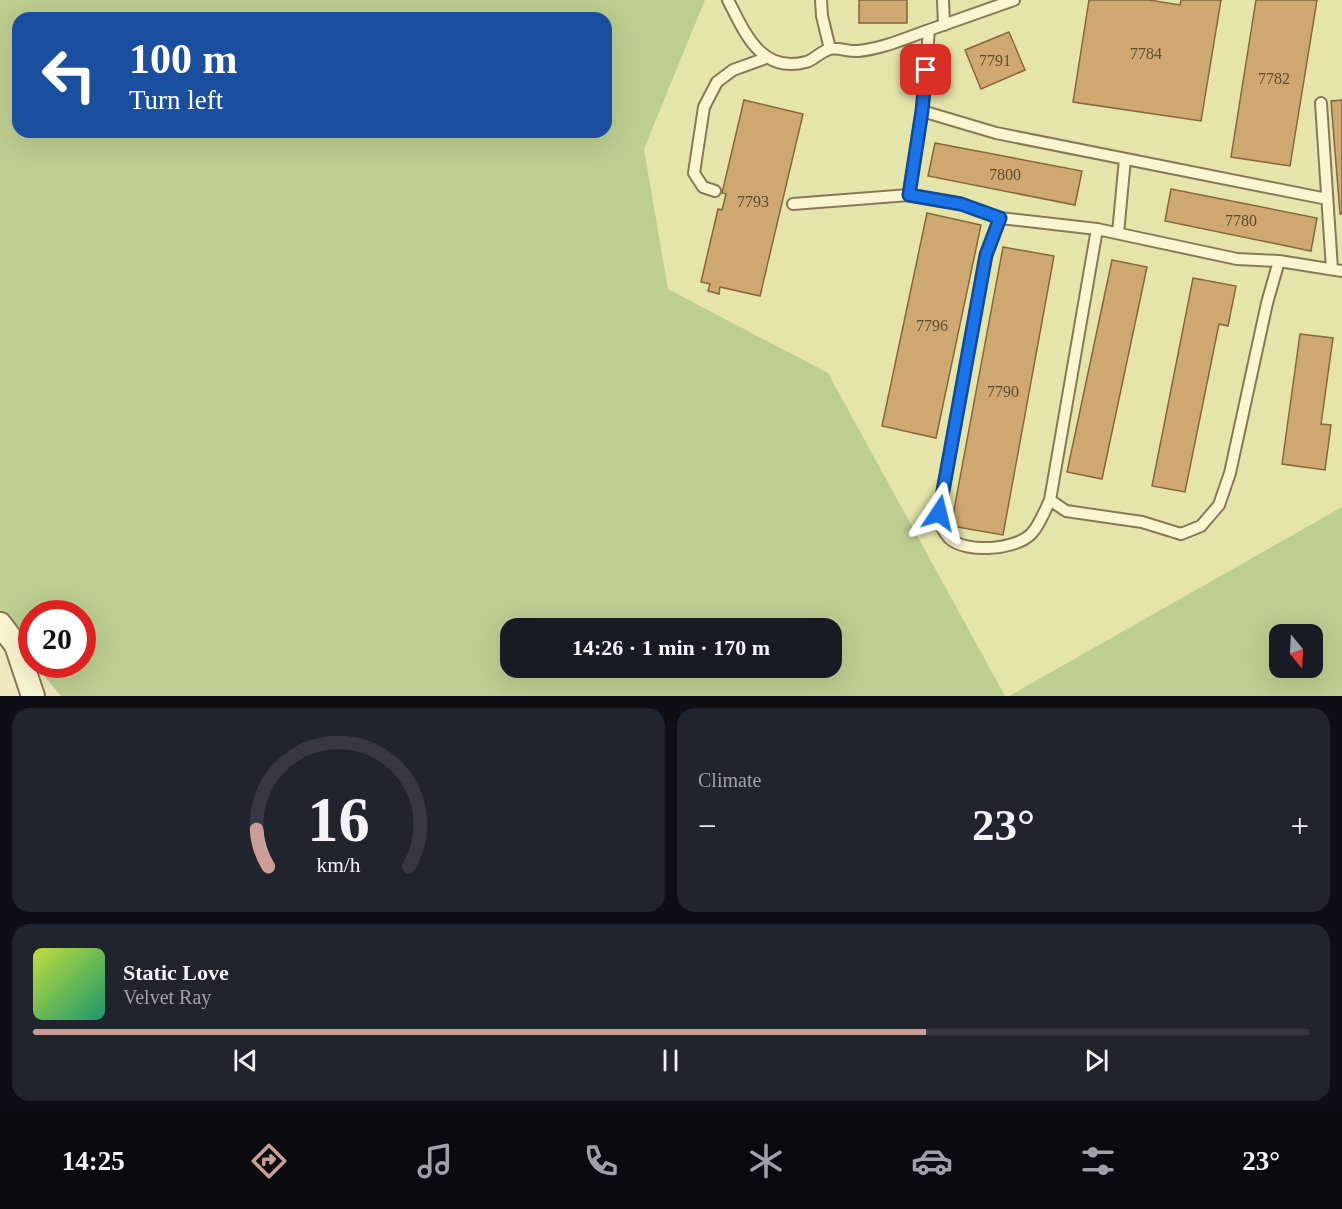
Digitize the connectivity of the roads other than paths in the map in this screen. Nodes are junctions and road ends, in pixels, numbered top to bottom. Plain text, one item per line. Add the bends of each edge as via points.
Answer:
1 (728, 0) edge
2 (821, 0) edge
3 (943, 0) edge
4 (1014, 0) edge
5 (944, 25) junction
6 (929, 30) junction
7 (830, 49) junction
8 (766, 58) junction
9 (1321, 103) dead end
10 (922, 111) junction
11 (1125, 159) junction
12 (715, 191) dead end
13 (909, 195) junction
14 (1327, 199) junction
15 (793, 204) dead end
16 (1000, 218) junction
17 (1097, 229) junction
18 (1118, 233) junction
19 (1279, 261) junction
20 (1337, 270) edge
21 (1050, 500) junction
22 (0, 624) edge
23 (33, 696) edge

1 - 8 lane via 745,32
2 - 7 lane
3 - 5 lane
4 - 5 lane
5 - 6 lane
6 - 7 lane via 857,51
6 - 10 lane
7 - 8 lane via 808,62 786,66
8 - 12 lane via 733,70 717,82 704,107 694,173 702,187
9 - 14 lane
10 - 11 lane via 996,133
10 - 13 lane
11 - 14 lane
11 - 18 lane
13 - 15 lane
13 - 16 lane via 961,204
14 - 20 lane
16 - 17 lane
16 - 21 lane via 986,255 939,513 940,525 963,546 997,548 1031,534
17 - 18 lane
17 - 21 lane
18 - 19 lane via 1236,259
19 - 20 lane
19 - 21 lane via 1230,473 1219,506 1202,526 1181,534 1142,522 1066,511
22 - 23 street via 16,645

